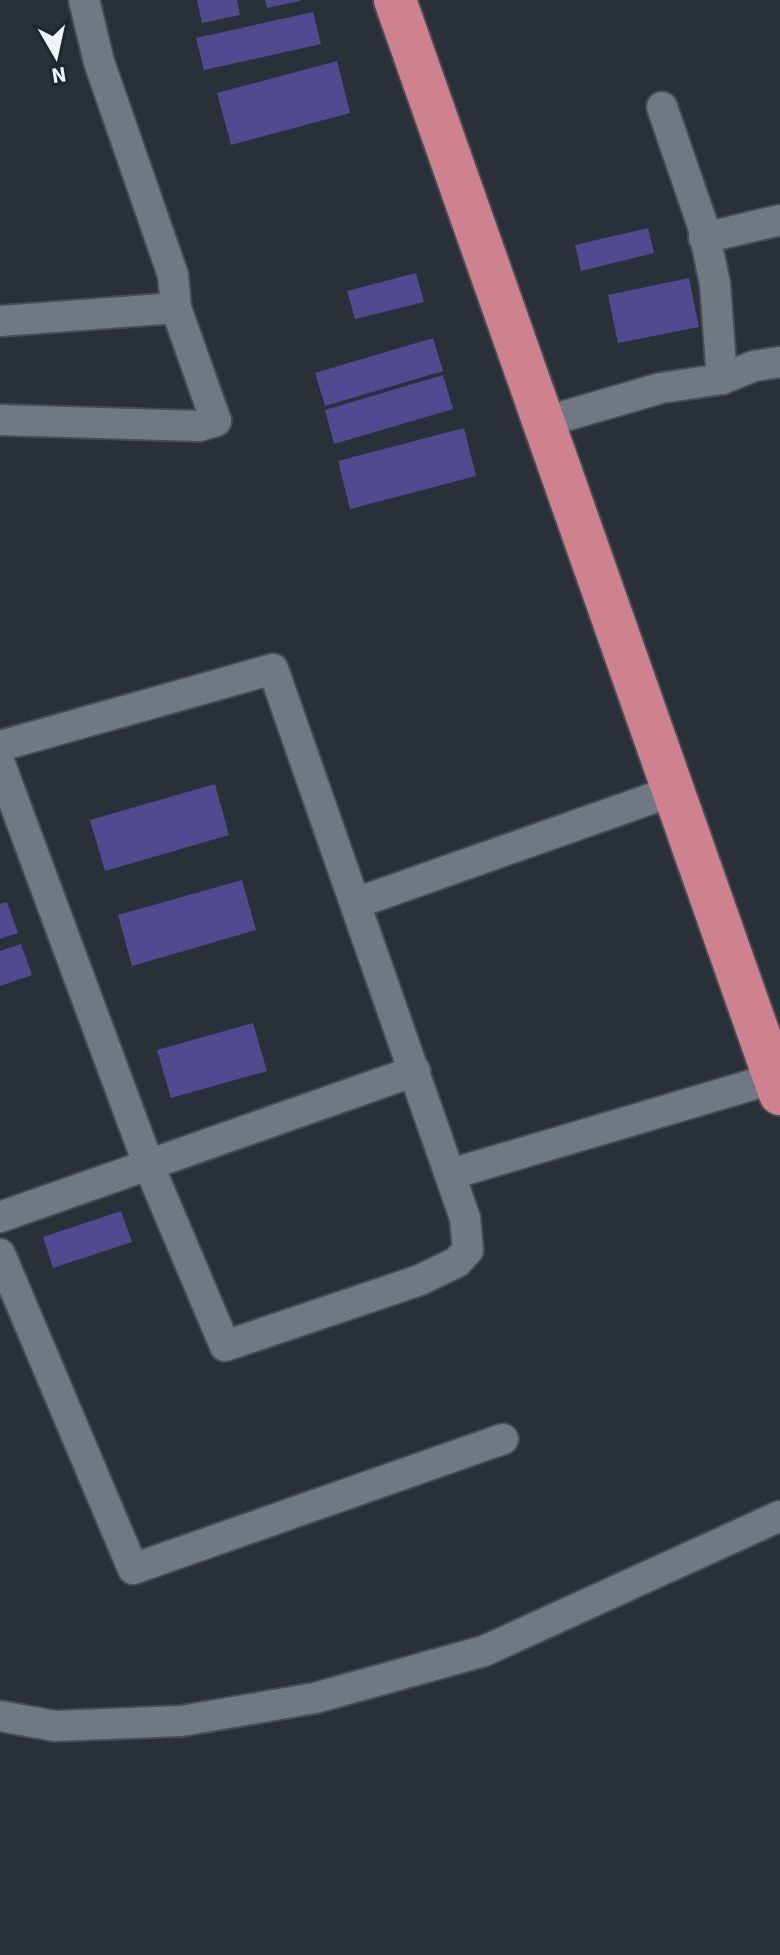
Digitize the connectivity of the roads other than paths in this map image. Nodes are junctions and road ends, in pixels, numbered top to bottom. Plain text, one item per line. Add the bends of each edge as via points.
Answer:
1 (84, 0) edge
2 (395, 0) edge
3 (662, 107) dead end
4 (780, 220) edge
5 (704, 238) junction
6 (176, 308) junction
7 (0, 321) edge
8 (780, 362) edge
9 (722, 379) junction
10 (0, 420) edge
11 (544, 422) junction
12 (0, 746) edge
13 (0, 764) edge
14 (673, 791) junction
15 (356, 903) junction
16 (415, 1071) junction
17 (777, 1086) edge
18 (149, 1166) junction
19 (451, 1174) junction
20 (0, 1217) edge
21 (0, 1254) edge
22 (503, 1439) dead end
23 (780, 1516) edge
24 (0, 1716) edge

1 - 6 street via 99,62 173,275
2 - 11 highway
3 - 5 street
4 - 5 street
5 - 9 street via 715,284
6 - 7 street
6 - 10 street via 216,421 199,426
8 - 9 street
9 - 11 street via 661,388
11 - 14 highway
12 - 15 street via 273,669
13 - 18 street
14 - 15 street
14 - 17 highway
15 - 16 street
16 - 18 street
16 - 19 street
17 - 19 street
18 - 19 street via 225,1346 420,1280 457,1262 468,1250 465,1218
18 - 20 street
21 - 22 street via 133,1569
23 - 24 street via 484,1651 315,1698 181,1721 55,1726

